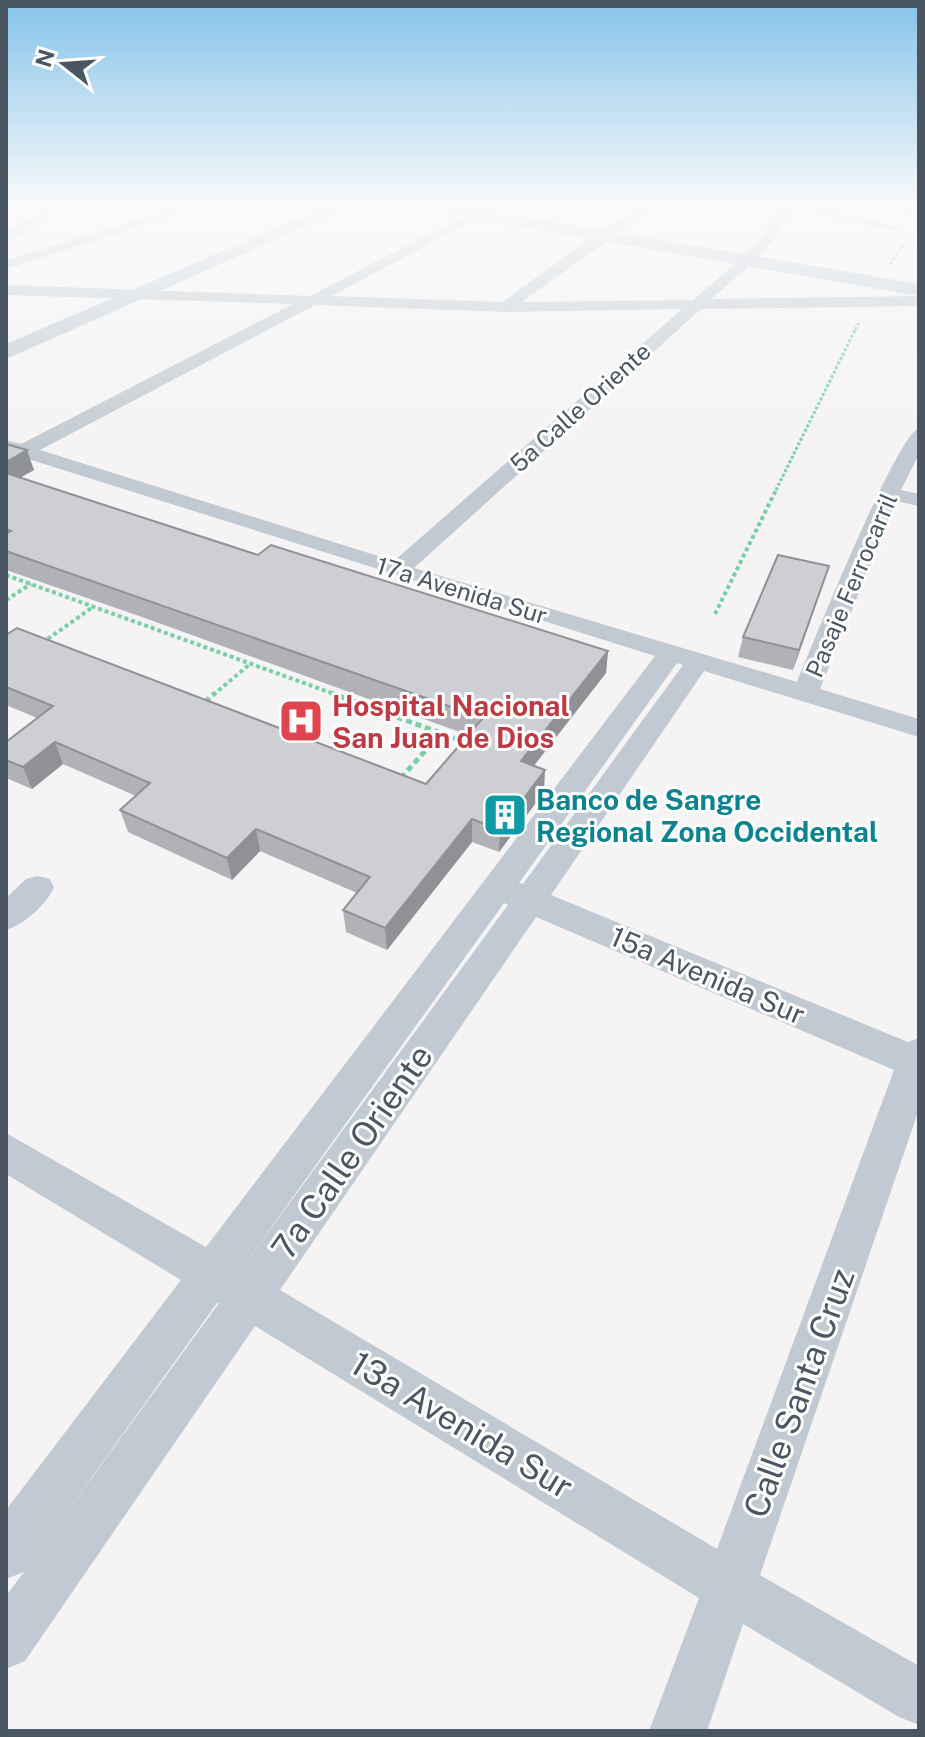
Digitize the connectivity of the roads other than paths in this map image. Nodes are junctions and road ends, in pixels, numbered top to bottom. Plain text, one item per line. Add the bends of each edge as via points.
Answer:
1 (156, 286) edge
2 (341, 286) edge
3 (534, 286) edge
4 (715, 286) edge
5 (898, 286) edge
6 (6, 290) edge
7 (919, 290) edge
8 (133, 296) junction
9 (919, 301) edge
10 (311, 302) junction
11 (695, 303) junction
12 (506, 307) junction
13 (6, 352) edge
14 (919, 434) edge
15 (14, 449) edge
16 (889, 493) junction
17 (919, 500) edge
18 (398, 570) junction
19 (684, 658) junction
20 (805, 694) junction
21 (919, 728) edge
22 (38, 888) dead end
23 (514, 894) junction
24 (6, 917) edge
25 (918, 1060) edge
26 (6, 1152) edge
27 (231, 1284) junction
28 (6, 1553) edge
29 (729, 1589) junction
30 (6, 1642) edge
31 (919, 1697) edge
32 (678, 1731) edge

1 - 8 main road
2 - 10 street
3 - 12 street
4 - 11 street, 5a Calle Oriente
5 - 7 main road
6 - 8 street
8 - 10 street
8 - 13 main road
9 - 11 street
10 - 12 street
10 - 15 street
11 - 12 street
11 - 18 street, 5a Calle Oriente
14 - 16 street, Pasaje Ferrocarril
15 - 18 street, 17a Avenida Sur
16 - 17 street
16 - 20 street, Pasaje Ferrocarril
18 - 19 street, 17a Avenida Sur
19 - 20 street, 17a Avenida Sur
19 - 23 street, 7a Calle Oriente
20 - 21 street, 17a Avenida Sur
22 - 24 street
23 - 25 street, 15a Avenida Sur
23 - 27 street, 7a Calle Oriente
25 - 29 street, Calle Santa Cruz
26 - 27 street, 13a Avenida Sur
27 - 28 street, 7a Calle Oriente
27 - 29 street, 13a Avenida Sur
27 - 30 street, 7a Calle Oriente
29 - 31 street, 13a Avenida Sur
29 - 32 street, Calle Santa Cruz

